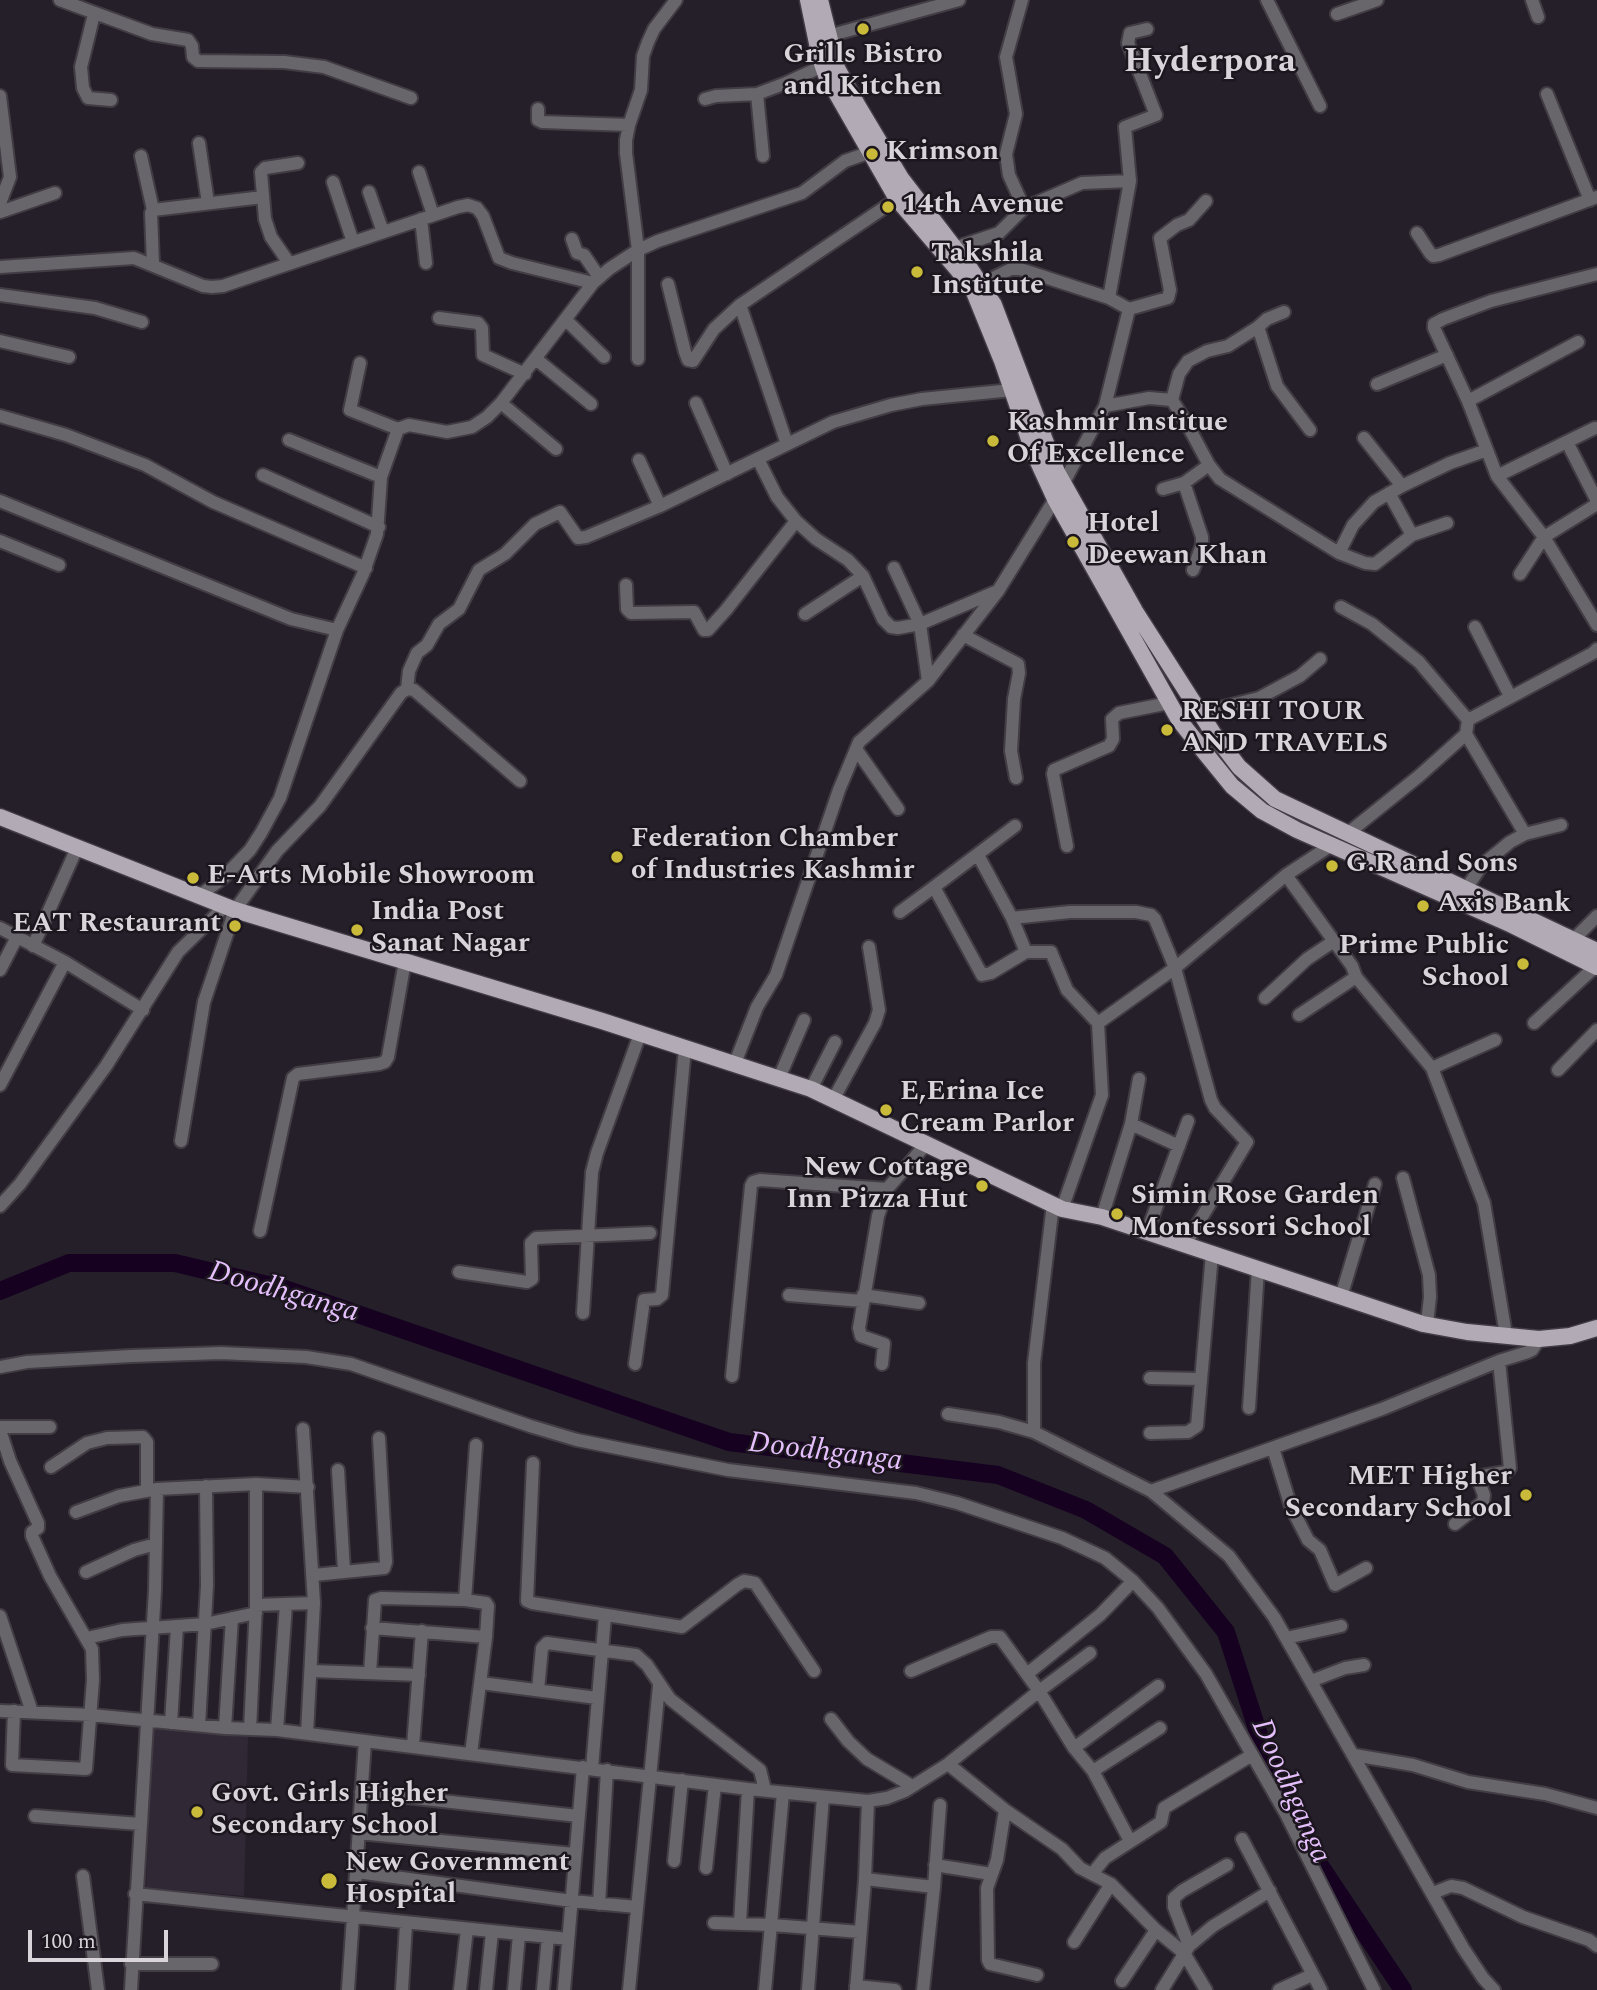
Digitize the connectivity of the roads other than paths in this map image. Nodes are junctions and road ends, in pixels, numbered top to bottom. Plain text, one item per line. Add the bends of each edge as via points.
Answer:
1 (60, 0) edge
2 (676, 0) edge
3 (808, 0) edge
4 (820, 0) edge
5 (959, 0) edge
6 (1021, 0) edge
7 (1267, 0) edge
8 (1377, 0) edge
9 (1532, 0) edge
10 (94, 14) junction
11 (1337, 14) dead end
12 (1538, 17) dead end
13 (1147, 29) dead end
14 (828, 36) junction
15 (823, 66) junction
16 (757, 94) junction
17 (1547, 94) dead end
18 (0, 96) edge
19 (411, 98) dead end
20 (705, 99) dead end
21 (111, 100) dead end
22 (1320, 106) dead end
23 (538, 108) dead end
24 (629, 125) junction
25 (199, 143) dead end
26 (876, 150) junction
27 (141, 156) dead end
28 (763, 156) dead end
29 (298, 163) dead end
30 (419, 172) dead end
31 (1130, 181) junction
32 (333, 182) dead end
33 (369, 192) dead end
34 (55, 194) dead end
35 (263, 197) junction
36 (897, 199) junction
37 (1593, 199) edge
38 (1206, 201) dead end
39 (0, 203) edge
40 (208, 203) junction
41 (1024, 208) junction
42 (153, 209) junction
43 (0, 212) edge
44 (427, 217) junction
45 (383, 232) junction
46 (1417, 233) dead end
47 (572, 239) dead end
48 (354, 242) junction
49 (954, 248) junction
50 (638, 250) junction
51 (289, 263) junction
52 (426, 263) dead end
53 (153, 264) junction
54 (0, 267) edge
55 (1597, 275) edge
56 (596, 280) junction
57 (668, 284) dead end
58 (981, 284) junction
59 (0, 295) edge
60 (1110, 298) junction
61 (740, 305) junction
62 (1129, 309) junction
63 (1284, 312) dead end
64 (439, 318) dead end
65 (566, 320) junction
66 (142, 322) dead end
67 (1258, 327) junction
68 (0, 341) edge
69 (1578, 342) dead end
70 (1447, 355) junction
71 (69, 357) dead end
72 (604, 357) dead end
73 (536, 359) junction
74 (638, 359) dead end
75 (360, 363) dead end
76 (525, 374) junction
77 (1377, 384) dead end
78 (1012, 390) junction
79 (1172, 400) junction
80 (1468, 401) junction
81 (696, 402) dead end
82 (501, 403) junction
83 (591, 404) dead end
84 (1105, 406) junction
85 (0, 416) edge
86 (1595, 428) dead end
87 (398, 429) junction
88 (1310, 430) dead end
89 (1364, 438) dead end
90 (289, 440) dead end
91 (1567, 442) junction
92 (787, 444) junction
93 (556, 449) dead end
94 (1487, 450) junction
95 (758, 459) junction
96 (639, 460) dead end
97 (1209, 465) junction
98 (727, 474) junction
99 (263, 475) dead end
100 (381, 477) junction
101 (1497, 477) junction
102 (1063, 483) junction
103 (1184, 483) junction
104 (1402, 486) junction
105 (1163, 488) dead end
106 (1389, 493) junction
107 (1055, 499) junction
108 (0, 500) edge
109 (1597, 503) edge
110 (660, 506) junction
111 (796, 520) junction
112 (1447, 523) dead end
113 (379, 527) junction
114 (1412, 535) junction
115 (1544, 537) junction
116 (0, 541) edge
117 (1339, 553) junction
118 (59, 565) dead end
119 (366, 568) junction
120 (894, 568) dead end
121 (1193, 570) dead end
122 (1520, 574) dead end
123 (863, 576) junction
124 (626, 585) dead end
125 (998, 591) junction
126 (1341, 607) dead end
127 (805, 614) dead end
128 (920, 624) junction
129 (1597, 625) edge
130 (1475, 627) dead end
131 (337, 631) junction
132 (963, 635) junction
133 (1596, 653) edge
134 (1321, 659) dead end
135 (928, 681) junction
136 (407, 689) junction
137 (1510, 696) junction
138 (1169, 703) junction
139 (1200, 713) junction
140 (1468, 720) junction
141 (1466, 734) junction
142 (856, 748) junction
143 (1016, 778) dead end
144 (520, 781) dead end
145 (898, 809) dead end
146 (0, 817) edge
147 (1561, 825) dead end
148 (1015, 826) dead end
149 (1525, 834) junction
150 (1347, 835) junction
151 (1333, 844) junction
152 (1067, 846) dead end
153 (77, 848) junction
154 (978, 855) junction
155 (1286, 875) junction
156 (934, 887) junction
157 (1466, 889) junction
158 (198, 897) junction
159 (230, 909) junction
160 (900, 912) dead end
161 (1597, 916) edge
162 (1013, 918) junction
163 (0, 928) edge
164 (17, 937) junction
165 (1573, 940) junction
166 (1334, 941) junction
167 (33, 946) junction
168 (869, 947) dead end
169 (1597, 951) edge
170 (1026, 952) junction
171 (405, 961) junction
172 (65, 962) junction
173 (1597, 966) edge
174 (1175, 968) junction
175 (0, 970) edge
176 (1356, 976) junction
177 (1265, 998) dead end
178 (143, 1010) junction
179 (1299, 1015) dead end
180 (804, 1020) dead end
181 (1098, 1023) junction
182 (1534, 1023) dead end
183 (1597, 1030) edge
184 (640, 1034) junction
185 (1495, 1040) dead end
186 (835, 1042) dead end
187 (685, 1048) junction
188 (735, 1063) junction
189 (1432, 1068) junction
190 (1558, 1070) dead end
191 (779, 1078) junction
192 (1139, 1079) dead end
193 (0, 1085) edge
194 (811, 1089) junction
195 (833, 1100) junction
196 (1188, 1121) dead end
197 (1131, 1124) junction
198 (181, 1142) dead end
199 (927, 1143) junction
200 (1179, 1146) junction
201 (1403, 1178) dead end
202 (1375, 1184) dead end
203 (887, 1189) junction
204 (0, 1206) edge
205 (1058, 1207) junction
206 (1102, 1217) junction
207 (260, 1231) dead end
208 (1147, 1232) junction
209 (650, 1233) dead end
210 (586, 1237) junction
211 (1185, 1245) junction
212 (1212, 1254) junction
213 (1258, 1269) junction
214 (459, 1272) dead end
215 (789, 1295) dead end
216 (1341, 1297) junction
217 (863, 1298) junction
218 (919, 1303) dead end
219 (583, 1313) dead end
220 (1427, 1324) junction
221 (1597, 1328) edge
222 (1506, 1335) junction
223 (1539, 1339) junction
224 (1499, 1361) junction
225 (635, 1364) dead end
226 (882, 1364) dead end
227 (0, 1367) edge
228 (732, 1376) dead end
229 (1150, 1378) dead end
230 (1201, 1379) junction
231 (1248, 1408) dead end
232 (947, 1414) dead end
233 (50, 1427) dead end
234 (0, 1429) edge
235 (303, 1429) dead end
236 (1034, 1432) junction
237 (1150, 1433) dead end
238 (379, 1438) dead end
239 (476, 1445) dead end
240 (1273, 1448) junction
241 (533, 1463) dead end
242 (51, 1467) dead end
243 (338, 1470) dead end
244 (257, 1484) junction
245 (206, 1486) junction
246 (308, 1487) junction
247 (152, 1490) junction
248 (1151, 1491) junction
249 (76, 1512) dead end
250 (1455, 1524) dead end
251 (156, 1544) junction
252 (1366, 1568) dead end
253 (344, 1571) junction
254 (86, 1572) dead end
255 (314, 1574) junction
256 (1133, 1581) junction
257 (465, 1600) junction
258 (314, 1603) junction
259 (286, 1604) junction
260 (256, 1609) junction
261 (0, 1616) edge
262 (605, 1616) junction
263 (232, 1618) junction
264 (205, 1623) junction
265 (1341, 1626) dead end
266 (152, 1627) junction
267 (177, 1627) junction
268 (372, 1628) junction
269 (422, 1631) junction
270 (486, 1637) junction
271 (1286, 1638) junction
272 (87, 1639) junction
273 (602, 1651) junction
274 (1090, 1653) dead end
275 (1364, 1665) dead end
276 (312, 1671) junction
277 (814, 1671) dead end
278 (911, 1671) dead end
279 (370, 1673) junction
280 (1027, 1674) junction
281 (419, 1675) junction
282 (1311, 1681) junction
283 (481, 1683) junction
284 (659, 1685) junction
285 (1158, 1686) dead end
286 (538, 1690) junction
287 (1039, 1691) junction
288 (597, 1698) junction
289 (7, 1711) edge
290 (32, 1712) junction
291 (91, 1715) junction
292 (831, 1719) dead end
293 (145, 1720) junction
294 (171, 1723) junction
295 (200, 1726) junction
296 (225, 1728) junction
297 (1160, 1728) dead end
298 (250, 1729) junction
299 (277, 1730) junction
300 (307, 1733) junction
301 (365, 1741) junction
302 (413, 1746) junction
303 (1074, 1748) junction
304 (471, 1754) junction
305 (1252, 1755) junction
306 (1354, 1755) junction
307 (948, 1764) junction
308 (6, 1765) edge
309 (587, 1768) junction
310 (607, 1770) junction
311 (1093, 1771) junction
312 (649, 1776) junction
313 (682, 1780) junction
314 (715, 1785) junction
315 (912, 1786) junction
316 (748, 1789) junction
317 (765, 1790) junction
318 (362, 1792) junction
319 (783, 1793) junction
320 (822, 1797) junction
321 (868, 1801) junction
322 (940, 1805) dead end
323 (1597, 1808) edge
324 (1005, 1810) junction
325 (35, 1816) dead end
326 (578, 1816) junction
327 (140, 1824) junction
328 (359, 1833) junction
329 (1242, 1839) dead end
330 (1130, 1841) junction
331 (574, 1854) junction
332 (674, 1861) dead end
333 (1227, 1865) dead end
334 (935, 1866) junction
335 (706, 1868) dead end
336 (357, 1872) junction
337 (991, 1874) junction
338 (1092, 1874) junction
339 (83, 1876) dead end
340 (865, 1879) junction
341 (1111, 1884) junction
342 (934, 1887) junction
343 (1270, 1891) junction
344 (1433, 1893) junction
345 (135, 1894) junction
346 (572, 1901) junction
347 (599, 1904) junction
348 (637, 1907) junction
349 (353, 1917) junction
350 (714, 1923) dead end
351 (740, 1923) junction
352 (406, 1924) junction
353 (772, 1924) junction
354 (813, 1927) junction
355 (467, 1929) junction
356 (1156, 1930) junction
357 (492, 1932) junction
358 (860, 1932) junction
359 (519, 1934) junction
360 (548, 1937) junction
361 (568, 1939) junction
362 (1074, 1942) dead end
363 (1597, 1946) edge
364 (1186, 1950) junction
365 (131, 1964) junction
366 (212, 1964) dead end
367 (1037, 1975) dead end
368 (1312, 1975) junction
369 (1122, 1981) dead end
370 (856, 1988) edge
371 (98, 1990) edge
372 (131, 1990) edge
373 (348, 1990) edge
374 (402, 1990) edge
375 (460, 1990) edge
376 (486, 1990) edge
377 (514, 1990) edge
378 (543, 1990) edge
379 (564, 1990) edge
380 (629, 1990) edge
381 (765, 1990) edge
382 (808, 1990) edge
383 (895, 1990) edge
384 (923, 1990) edge
385 (1162, 1990) edge
386 (1206, 1990) edge
387 (1279, 1990) edge
388 (1321, 1990) edge
389 (1374, 1990) edge
390 (1494, 1990) edge

1 - 10 street
2 - 24 street via 648,42 639,101
3 - 15 main road
4 - 14 main road
5 - 14 street
6 - 41 street via 1006,57 1016,114 1006,154 1009,175
7 - 22 street
8 - 11 street
9 - 12 street
10 - 19 street via 152,34 188,40 198,61 324,67
10 - 21 street via 81,67 83,88 88,98
13 - 31 street via 1130,33 1128,43 1156,115 1125,127
14 - 26 main road via 837,68
15 - 16 street
15 - 26 main road
16 - 20 street
16 - 28 street
17 - 37 street
18 - 39 street via 10,171
23 - 24 street via 542,122
24 - 50 street via 626,153
25 - 40 street
26 - 36 main road
26 - 49 main road
26 - 50 street via 845,161 802,193
27 - 42 street
29 - 35 street via 262,170
30 - 44 street
31 - 41 street via 1082,183
31 - 60 street
32 - 48 street
33 - 45 street
34 - 43 street
35 - 40 street
35 - 51 street via 271,237
36 - 61 street
36 - 78 main road via 974,292
37 - 46 street via 1439,255 1430,253
38 - 62 street via 1189,220 1160,238 1168,298
40 - 42 street
41 - 49 street via 1003,231
42 - 53 street
44 - 45 street
44 - 52 street
44 - 56 street via 458,206 477,208 499,258
45 - 48 street
47 - 56 street
48 - 51 street
49 - 58 main road
50 - 56 street
50 - 74 street
51 - 53 street via 212,287
53 - 54 street via 134,258
55 - 70 street via 1491,301 1438,321 1434,332
56 - 65 street
57 - 61 street via 690,361
58 - 60 street via 1020,269
58 - 102 main road via 994,305
59 - 66 street via 94,308
60 - 62 street
61 - 92 street
62 - 84 street
63 - 67 street
64 - 76 street via 478,323 483,355
65 - 72 street
65 - 73 street
67 - 79 street via 1228,346 1188,361
67 - 88 street via 1277,386
68 - 71 street
69 - 80 street
70 - 77 street
70 - 80 street
73 - 76 street
73 - 83 street
75 - 87 street via 350,410
76 - 82 street
78 - 92 street via 891,405 833,422
78 - 107 main road
79 - 84 street via 1149,398
79 - 97 street
80 - 94 street
81 - 98 street
82 - 87 street via 480,422 460,430 409,425
82 - 93 street
84 - 102 street
85 - 119 street via 66,435 145,466 213,502
86 - 91 street
87 - 100 street
89 - 104 street
90 - 100 street
91 - 101 street
91 - 109 street
92 - 95 street
94 - 101 street
94 - 104 street
95 - 98 street
95 - 111 street via 776,497
96 - 110 street
97 - 103 street
97 - 117 street via 1220,479
98 - 110 street
99 - 113 street
100 - 113 street
101 - 115 street
102 - 107 street
102 - 139 main road via 1135,611
103 - 105 street
103 - 121 street via 1202,537
104 - 106 street
106 - 114 street
106 - 117 street via 1358,519
107 - 125 street
107 - 138 main road
108 - 131 street via 272,612
109 - 115 street
110 - 136 street via 582,538 561,512 536,524 505,554 479,570 459,609 439,624 427,645 416,653
111 - 123 street
111 - 124 street via 708,630 694,611 631,613
112 - 114 street
113 - 119 street
114 - 117 street via 1376,564
115 - 122 street
115 - 129 street
116 - 118 street
119 - 131 street
120 - 128 street
123 - 127 street
123 - 128 street via 886,624 898,628
125 - 128 street
125 - 132 street
126 - 140 street via 1404,648
128 - 135 street
130 - 137 street
131 - 158 street via 271,817 237,864
132 - 135 street
132 - 143 street via 1018,664 1011,751
133 - 137 street
134 - 139 street via 1259,698
135 - 142 street
136 - 144 street via 414,690
136 - 159 street via 320,806
137 - 140 street
138 - 151 main road via 1232,786 1262,811
138 - 152 street via 1119,713 1112,719 1113,739 1108,746 1054,770
139 - 150 main road via 1239,767 1275,799
140 - 141 street
141 - 149 street
141 - 150 street
142 - 145 street
142 - 188 street via 776,975 757,1007
146 - 153 main road
147 - 149 street
148 - 154 street
149 - 157 street via 1482,865
150 - 157 main road
151 - 155 street
151 - 173 main road
153 - 158 main road
153 - 167 street
154 - 156 street
154 - 162 street
155 - 166 street
155 - 174 street
156 - 160 street
156 - 170 street via 979,973 991,973
157 - 165 main road
158 - 159 main road
159 - 171 main road
159 - 178 street via 178,952
159 - 198 street via 204,1002
161 - 165 street
162 - 170 street
162 - 174 street via 1070,912 1151,915
163 - 164 street
164 - 167 street
164 - 175 street
165 - 169 main road
166 - 176 street
166 - 177 street
167 - 172 street
168 - 195 street via 879,1010
170 - 181 street via 1051,952 1067,990
171 - 184 main road
171 - 207 street via 384,1062 293,1078
172 - 178 street
172 - 193 street
173 - 182 street
174 - 181 street
174 - 211 street via 1211,1100 1247,1142
176 - 179 street
176 - 189 street
178 - 204 street
180 - 191 street
181 - 205 street via 1102,1095
183 - 190 street
184 - 187 main road
184 - 210 street via 597,1153
185 - 189 street
186 - 194 street
187 - 188 main road
187 - 225 street via 662,1294 644,1300
188 - 191 main road
189 - 222 street via 1484,1203
191 - 194 main road
192 - 197 street
194 - 195 main road
195 - 199 main road
196 - 200 street
197 - 200 street
197 - 206 street
199 - 203 street
199 - 205 main road
200 - 208 street
201 - 220 street via 1431,1286
202 - 216 street
203 - 217 street
203 - 228 street via 753,1182
205 - 206 main road
205 - 236 street via 1034,1363
206 - 208 main road
208 - 211 main road
209 - 210 street
210 - 214 street via 533,1239 532,1279 527,1282
210 - 219 street
211 - 212 main road
212 - 213 main road
212 - 230 street
213 - 216 main road
213 - 231 street
215 - 217 street
216 - 220 main road
217 - 218 street
217 - 226 street via 859,1333 884,1344
220 - 222 main road
221 - 223 main road
222 - 223 main road
223 - 224 street via 1532,1350
224 - 240 street
224 - 250 street via 1510,1468 1482,1476 1483,1502
227 - 256 street via 50,1360 221,1353 351,1364 577,1440 729,1470 916,1493 957,1503 1062,1538 1105,1558
229 - 230 street
230 - 237 street via 1195,1429
232 - 236 street
233 - 234 street
234 - 272 street via 38,1522 32,1536
235 - 246 street
236 - 248 street
238 - 253 street via 386,1562 381,1569
239 - 257 street
240 - 248 street
240 - 252 street via 1291,1507 1308,1540 1320,1550 1335,1585
241 - 262 street via 527,1601
242 - 247 street via 87,1443 143,1437
243 - 253 street
244 - 245 street
244 - 246 street
244 - 260 street
245 - 247 street
245 - 264 street
246 - 255 street
247 - 249 street
247 - 251 street
248 - 271 street via 1229,1556
251 - 254 street
251 - 266 street
253 - 255 street
255 - 258 street
256 - 280 street via 1100,1615
256 - 305 street via 1206,1674
257 - 268 street via 381,1598 373,1606
257 - 270 street via 488,1606
258 - 259 street
258 - 276 street
259 - 260 street
259 - 299 street
260 - 263 street
260 - 298 street
261 - 290 street
262 - 273 street
262 - 277 street via 682,1627 744,1581 755,1583
263 - 264 street
263 - 296 street
264 - 267 street
264 - 295 street
265 - 271 street
266 - 267 street
266 - 272 street
266 - 293 street
267 - 294 street
268 - 269 street
268 - 279 street
269 - 270 street
269 - 281 street
270 - 283 street
271 - 282 street
272 - 291 street via 94,1664
273 - 284 street via 636,1656
273 - 286 street via 547,1643
273 - 288 street
274 - 287 street
275 - 282 street
276 - 279 street
276 - 300 street
278 - 280 street via 996,1636
279 - 281 street
280 - 287 street
281 - 302 street
282 - 306 street
283 - 286 street
283 - 304 street
284 - 312 street
284 - 317 street via 684,1711 760,1770
285 - 303 street
286 - 288 street
287 - 303 street
287 - 307 street
288 - 309 street
289 - 290 street
289 - 308 street
290 - 291 street
291 - 293 street
291 - 308 street via 86,1769
292 - 315 street via 867,1759
293 - 294 street
293 - 327 street
294 - 295 street
295 - 296 street
296 - 298 street
297 - 311 street
298 - 299 street
299 - 300 street
300 - 301 street
301 - 302 street
301 - 318 street
302 - 304 street
303 - 311 street
304 - 309 street
305 - 330 street via 1164,1808 1161,1822
305 - 389 street
306 - 323 street
306 - 344 street
307 - 315 street
307 - 324 street
309 - 310 street
309 - 326 street
310 - 312 street
310 - 347 street
311 - 330 street
312 - 313 street
312 - 348 street
313 - 314 street
313 - 332 street
314 - 316 street
314 - 335 street
315 - 321 street
316 - 317 street
316 - 351 street
317 - 319 street
318 - 326 street
318 - 328 street
319 - 320 street
319 - 353 street
320 - 321 street
320 - 354 street
321 - 340 street
322 - 334 street
324 - 337 street
324 - 338 street
325 - 327 street
326 - 331 street
327 - 345 street
328 - 331 street
328 - 336 street
329 - 343 street
330 - 338 street
331 - 346 street
333 - 364 street via 1174,1898
334 - 337 street
334 - 342 street
336 - 346 street
336 - 349 street
337 - 367 street via 987,1888 989,1963
338 - 341 street
339 - 371 street
340 - 342 street
340 - 358 street
341 - 356 street
341 - 362 street
342 - 384 street
343 - 364 street via 1213,1926
343 - 368 street
344 - 363 street via 1451,1886 1463,1888
344 - 390 street via 1463,1948
345 - 349 street
345 - 365 street
346 - 347 street
346 - 361 street
347 - 348 street
348 - 380 street
349 - 352 street
349 - 373 street
350 - 351 street
351 - 353 street
352 - 355 street
352 - 374 street
353 - 354 street
353 - 381 street
354 - 358 street
354 - 382 street
355 - 357 street
355 - 375 street
356 - 364 street
356 - 369 street
357 - 359 street
357 - 376 street
358 - 370 street
359 - 360 street
359 - 377 street
360 - 361 street
360 - 378 street
361 - 379 street
364 - 385 street
364 - 386 street
365 - 366 street
365 - 372 street
368 - 387 street
368 - 388 street
370 - 383 street

